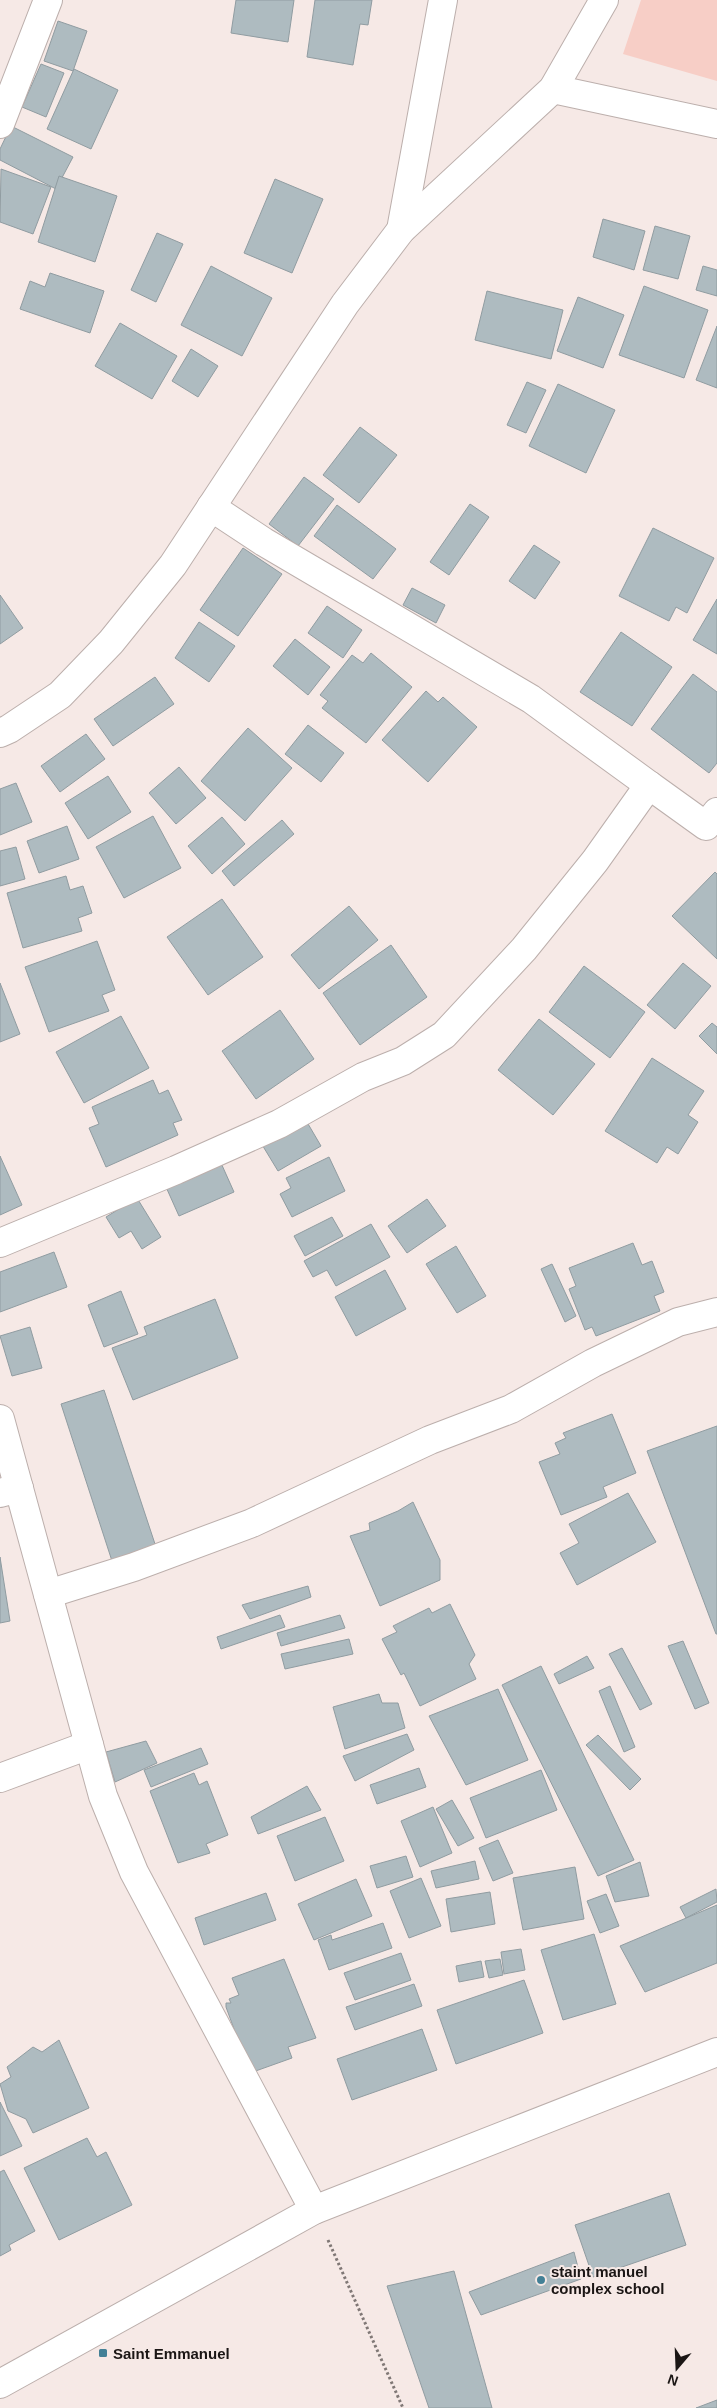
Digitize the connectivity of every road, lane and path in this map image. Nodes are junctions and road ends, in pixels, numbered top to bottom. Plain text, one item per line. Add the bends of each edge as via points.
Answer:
1 (48, 0) edge
2 (444, 0) edge
3 (604, 0) edge
4 (553, 89) junction
5 (0, 124) edge
6 (717, 124) edge
7 (401, 230) junction
8 (211, 507) junction
9 (0, 733) edge
10 (649, 785) junction
11 (717, 812) edge
12 (0, 1243) edge
13 (717, 1312) edge
14 (0, 1419) edge
15 (9, 1491) edge
16 (48, 1594) junction
17 (90, 1745) junction
18 (0, 1778) edge
19 (717, 2052) edge
20 (314, 2210) junction
21 (0, 2384) edge
22 (403, 2408) edge

1 - 5 street
2 - 7 street
3 - 4 street
4 - 6 street
4 - 7 street
7 - 8 street via 345,304
8 - 9 street via 173,565 111,642 60,694
8 - 10 street via 264,542 531,699
10 - 11 street via 706,826
10 - 12 street via 595,861 524,949 444,1035 403,1061 363,1077 279,1124
13 - 16 street via 678,1322 593,1363 511,1409 430,1440 252,1523 134,1567
14 - 15 street
15 - 16 street
16 - 17 street
17 - 18 street
17 - 20 street via 103,1796 134,1872
19 - 20 street
20 - 21 street
20 - 22 path

